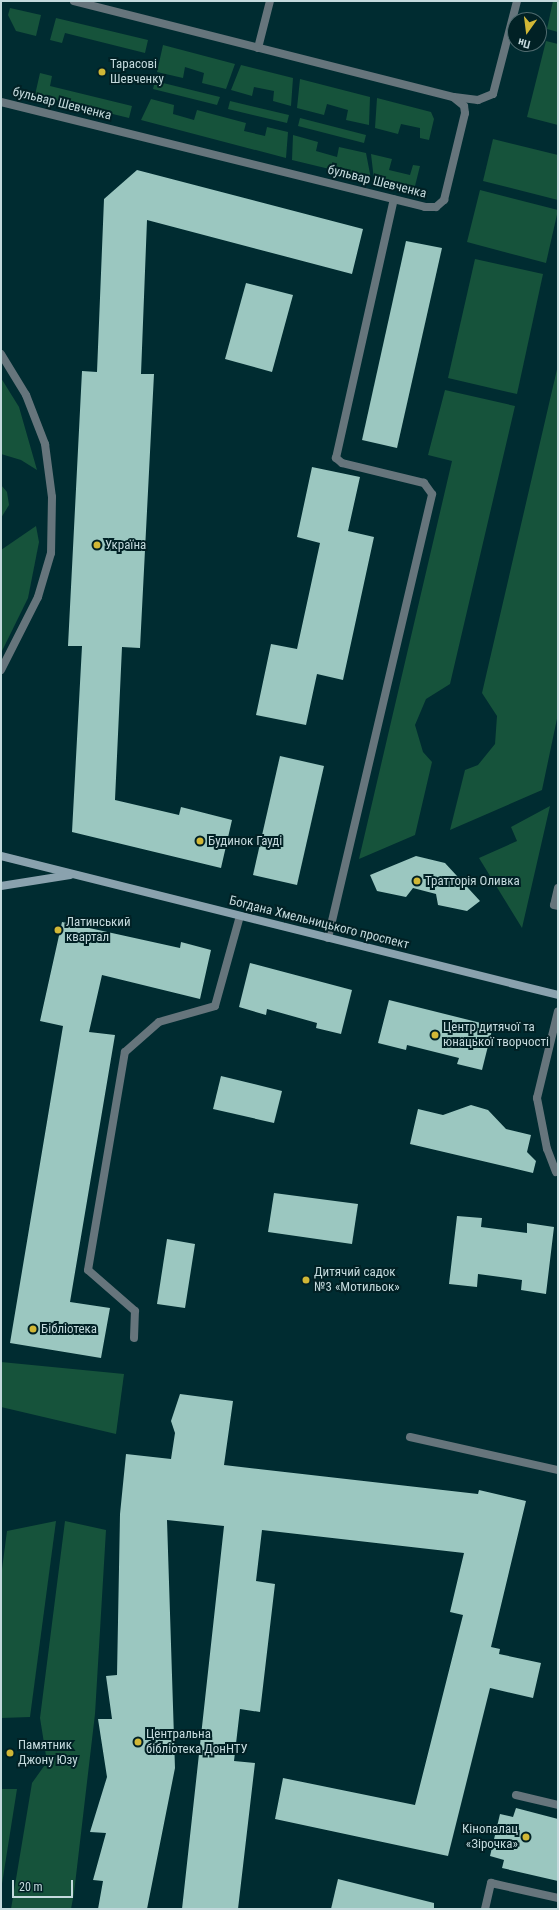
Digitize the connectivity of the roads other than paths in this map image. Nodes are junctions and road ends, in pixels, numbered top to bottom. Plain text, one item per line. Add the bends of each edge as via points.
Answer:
1 (74, 1) edge
2 (270, 1) edge
3 (517, 1) edge
4 (258, 48) junction
5 (453, 97) junction
6 (1, 102) edge
7 (394, 199) junction
8 (1, 354) edge
9 (1, 670) edge
10 (1, 856) edge
11 (74, 874) junction
12 (1, 886) edge
13 (558, 888) edge
14 (558, 906) edge
15 (240, 916) junction
16 (328, 938) junction
17 (558, 995) edge
18 (558, 1011) edge
19 (556, 1172) dead end
20 (134, 1338) dead end
21 (410, 1437) dead end
22 (558, 1470) edge
23 (516, 1795) dead end
24 (558, 1805) edge
25 (558, 1898) edge
26 (485, 1909) edge

1 - 4 street
2 - 4 street
3 - 5 street via 493,94 478,100
4 - 5 street
5 - 7 street, бульвар Шевченка via 464,106 465,113 444,200 432,208
6 - 7 street, бульвар Шевченка
7 - 16 street via 336,458 342,463 424,483 432,494
8 - 9 street via 26,395 45,444 52,498 51,553 38,597
10 - 11 main road, Богдана Хмельницького проспект
11 - 12 main road, Богдана Хмельницького проспект
11 - 15 main road, Богдана Хмельницького проспект
13 - 14 street via 554,905
15 - 16 main road, Богдана Хмельницького проспект
15 - 20 street via 215,1006 160,1022 126,1052 88,1270 135,1311
16 - 17 main road, Богдана Хмельницького проспект
18 - 19 street via 537,1098 547,1149
21 - 22 street
23 - 24 street
25 - 26 street via 491,1883

